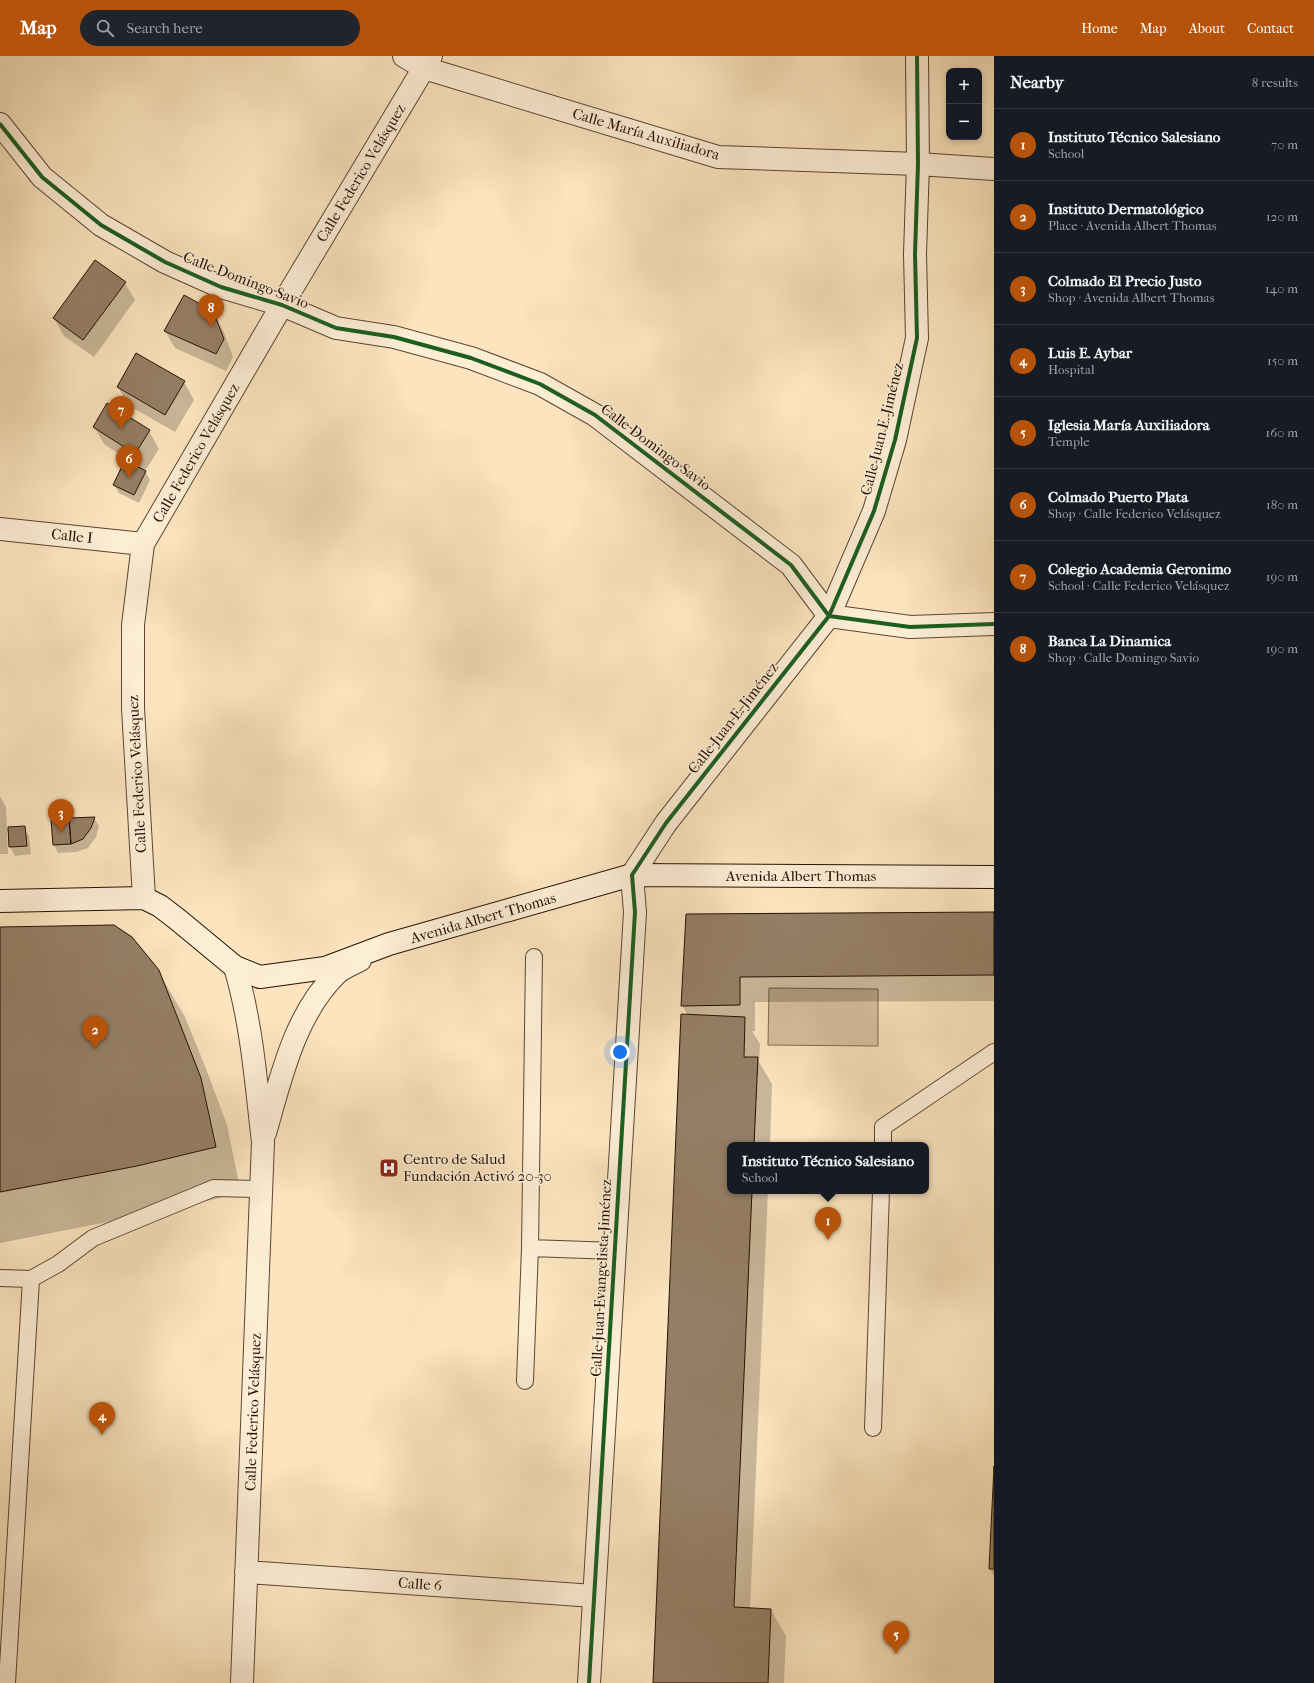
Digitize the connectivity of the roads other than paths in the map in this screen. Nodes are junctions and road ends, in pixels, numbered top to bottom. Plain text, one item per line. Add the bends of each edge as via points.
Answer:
1 (404, 56) edge
2 (917, 56) edge
3 (428, 62) edge
4 (0, 124) edge
5 (918, 164) junction
6 (994, 169) edge
7 (282, 305) junction
8 (0, 529) edge
9 (143, 544) junction
10 (830, 616) junction
11 (994, 624) edge
12 (632, 875) junction
13 (994, 877) edge
14 (144, 898) junction
15 (0, 901) edge
16 (389, 944) junction
17 (534, 957) dead end
18 (235, 967) junction
19 (994, 1052) edge
20 (263, 1142) junction
21 (883, 1142) edge
22 (261, 1189) junction
23 (881, 1194) edge
24 (530, 1248) junction
25 (615, 1251) junction
26 (0, 1278) edge
27 (32, 1279) junction
28 (525, 1381) dead end
29 (873, 1428) dead end
30 (246, 1572) junction
31 (594, 1596) junction
32 (7, 1683) edge
33 (242, 1683) edge
34 (589, 1683) edge

1 - 3 street, Calle María Auxiliadora
2 - 5 street, Calle Juan E. Jiménez
3 - 5 street, Calle María Auxiliadora via 718,157
3 - 7 street, Calle Federico Velásquez
4 - 7 street, Calle Domingo Savio via 42,177 101,225 165,262 221,287
5 - 6 street, Calle María Auxiliadora
5 - 10 street, Calle Juan E. Jiménez via 915,254 917,338 895,440 874,511
7 - 9 street, Calle Federico Velásquez
7 - 10 street, Calle Domingo Savio via 336,328 394,337 471,358 540,384 595,415 791,565
8 - 9 street, Calle I
9 - 14 street, Calle Federico Velásquez via 133,625 133,708
10 - 11 street via 910,627
10 - 12 street, Calle Juan E. Jiménez via 666,823
12 - 13 street, Avenida Albert Thomas
12 - 16 street, Avenida Albert Thomas
12 - 25 street, Calle Juan Evangelista Jiménez via 635,912
14 - 15 street, Avenida Albert Thomas
14 - 18 street, Avenida Albert Thomas via 172,914
16 - 18 street, Avenida Albert Thomas via 325,968 295,973 260,977
16 - 20 street, Calle Federico Velásquez via 337,973 317,999 296,1036
17 - 24 lane
18 - 20 street, Calle Federico Velásquez via 243,993
19 - 21 lane via 883,1128
20 - 22 street, Calle Federico Velásquez
22 - 27 lane via 214,1188 93,1238 58,1264
22 - 30 street, Calle Federico Velásquez
23 - 29 lane
24 - 25 lane
24 - 28 lane
25 - 31 street, Calle Juan Evangelista Jiménez
26 - 27 lane
27 - 32 lane
30 - 31 street, Calle 6
30 - 33 street, Calle Federico Velásquez
31 - 34 street, Calle Juan Evangelista Jiménez

